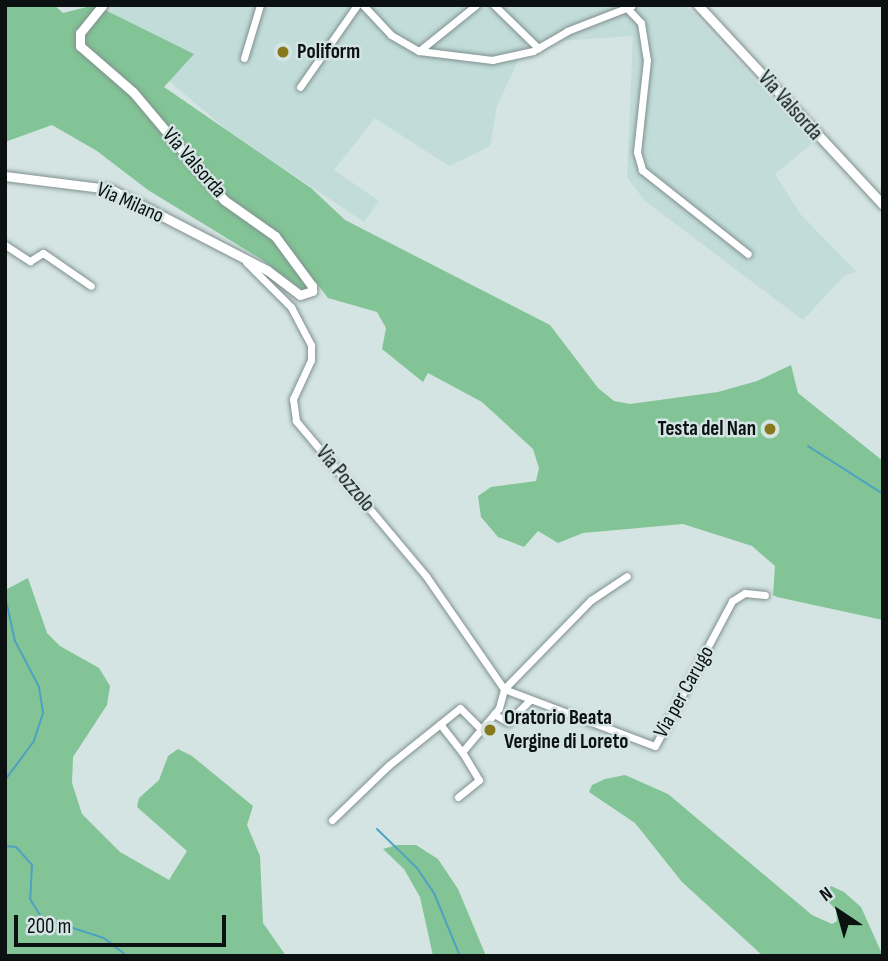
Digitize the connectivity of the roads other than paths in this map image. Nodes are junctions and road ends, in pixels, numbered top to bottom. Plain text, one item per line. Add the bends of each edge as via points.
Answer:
1 (103, 5) edge
2 (260, 5) edge
3 (357, 5) edge
4 (363, 5) edge
5 (476, 5) edge
6 (494, 5) edge
7 (698, 5) edge
8 (630, 7) edge
9 (614, 9) edge
10 (538, 48) junction
11 (419, 51) junction
12 (244, 58) dead end
13 (300, 87) dead end
14 (5, 176) edge
15 (883, 205) edge
16 (5, 245) edge
17 (748, 254) dead end
18 (246, 262) junction
19 (91, 286) dead end
20 (628, 576) dead end
21 (765, 595) dead end
22 (504, 689) junction
23 (530, 700) junction
24 (494, 714) junction
25 (440, 724) junction
26 (481, 729) junction
27 (461, 752) junction
28 (458, 797) dead end
29 (332, 820) dead end

1 - 18 street, Via Valsorda via 80,33 80,46 133,92 224,200 275,236 312,292 300,295 267,270
2 - 12 street
3 - 13 street
4 - 11 street via 391,34
5 - 11 street
6 - 10 street
7 - 15 street, Via Valsorda
8 - 9 street
8 - 17 street via 641,23 647,60 637,152 642,170
9 - 10 street
10 - 11 street via 492,60
14 - 18 street, Via Milano via 110,189
16 - 19 street via 30,261 43,253
18 - 22 street, Via Pozzolo via 291,307 311,345 311,360 293,399 296,421 426,576
20 - 22 street via 591,600
21 - 23 street, Via per Carugo via 745,593 732,601 655,746
22 - 23 street, Via per Carugo
22 - 24 street
23 - 24 street via 508,722
24 - 26 street
25 - 26 street via 460,708
25 - 27 street
25 - 29 street
26 - 27 street
27 - 28 street via 479,780

